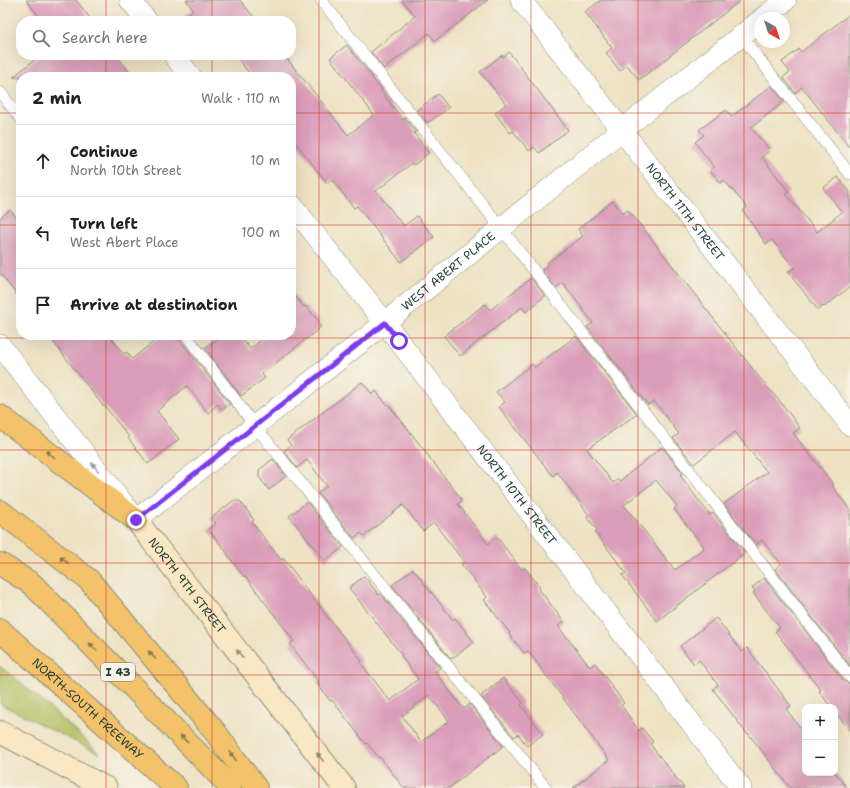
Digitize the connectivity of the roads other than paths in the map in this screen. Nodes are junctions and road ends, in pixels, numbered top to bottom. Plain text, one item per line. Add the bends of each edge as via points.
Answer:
1 (130, 0) edge
2 (321, 0) edge
3 (521, 0) edge
4 (786, 0) edge
5 (771, 12) edge
6 (143, 16) edge
7 (754, 25) edge
8 (741, 36) junction
9 (178, 60) edge
10 (187, 72) edge
11 (0, 92) edge
12 (16, 113) edge
13 (622, 130) junction
14 (850, 174) edge
15 (296, 210) edge
16 (501, 228) junction
17 (385, 323) junction
18 (190, 340) edge
19 (0, 345) edge
20 (0, 416) edge
21 (850, 425) edge
22 (255, 426) junction
23 (0, 511) edge
24 (136, 520) junction
25 (0, 564) edge
26 (0, 630) edge
27 (850, 677) edge
28 (0, 732) edge
29 (106, 788) edge
30 (176, 788) edge
31 (230, 788) edge
32 (256, 788) edge
33 (344, 788) edge
34 (546, 788) edge
35 (741, 788) edge

1 - 6 street
2 - 16 lane
3 - 13 street, NORTH 11TH STREET
4 - 5 street
7 - 8 street, WEST ABERT PLACE
8 - 13 street, WEST ABERT PLACE
8 - 14 lane
9 - 10 street
11 - 12 lane
13 - 16 street, WEST ABERT PLACE
13 - 21 street, NORTH 11TH STREET
15 - 17 street, NORTH 10TH STREET
16 - 17 street, WEST ABERT PLACE
16 - 27 lane
17 - 22 street, WEST ABERT PLACE
17 - 35 street, NORTH 10TH STREET
18 - 22 lane
24 -> 19 street, NORTH 9TH STREET
24 -> 20 highway
22 - 24 street, WEST ABERT PLACE
22 - 34 lane
32 -> 23 highway via 216,733 90,580
33 -> 24 street, NORTH 9TH STREET
31 -> 25 highway, I 43 via 32,584
26 - 30 highway, NORTH-SOUTH FREEWAY
28 - 29 street

